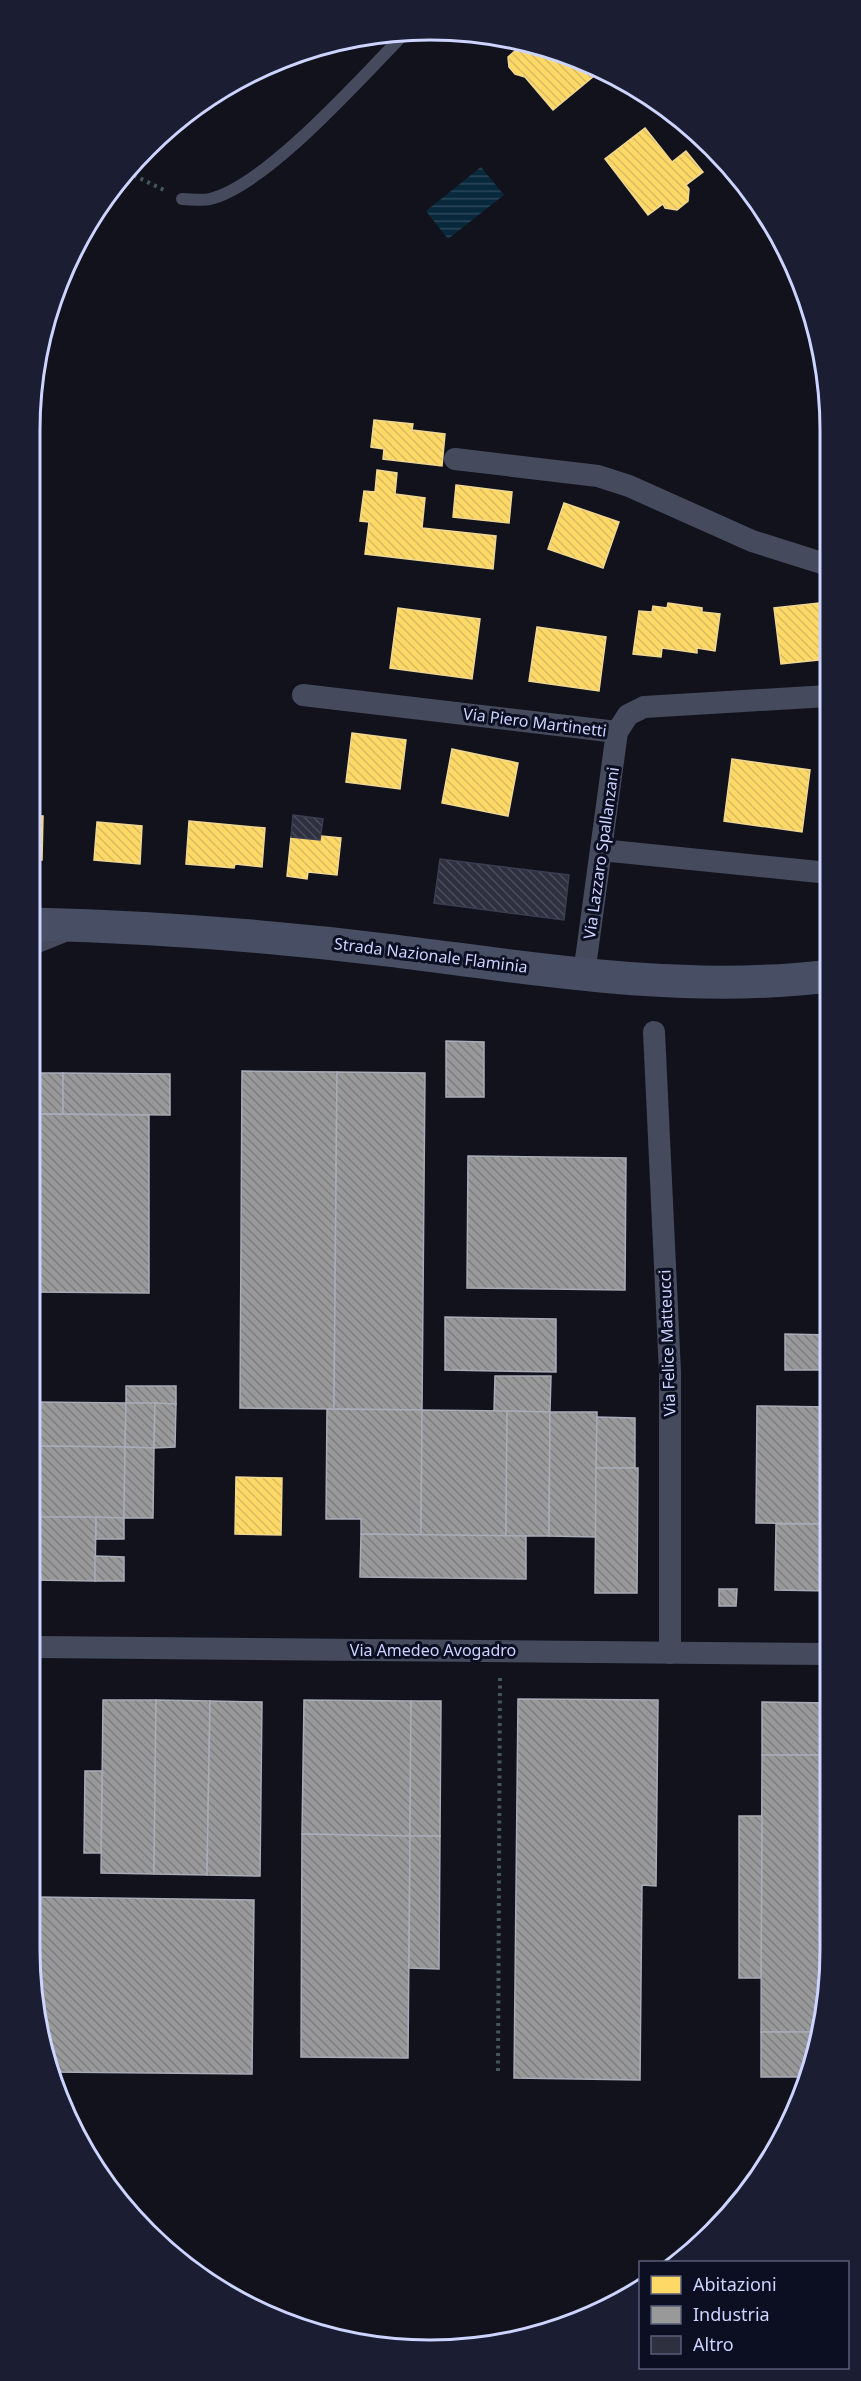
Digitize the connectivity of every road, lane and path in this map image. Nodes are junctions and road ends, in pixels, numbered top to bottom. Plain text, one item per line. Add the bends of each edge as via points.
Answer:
1 (396, 42) edge
2 (135, 176) edge
3 (182, 199) joint
4 (455, 459) dead end
5 (820, 562) edge
6 (303, 695) dead end
7 (820, 696) edge
8 (617, 732) junction
9 (601, 850) junction
10 (820, 872) edge
11 (40, 924) edge
12 (78, 925) junction
13 (40, 941) edge
14 (584, 974) junction
15 (820, 977) edge
16 (654, 1032) dead end
17 (40, 1647) edge
18 (500, 1651) junction
19 (670, 1653) junction
20 (820, 1653) edge
21 (498, 2071) dead end

1 - 3 lane via 243,186 209,199
2 - 3 path
4 - 5 street via 598,476 752,541
6 - 8 street, Via Piero Martinetti
7 - 8 street, Via Piero Martinetti via 644,706 628,715
8 - 9 street, Via Lazzaro Spallanzani
9 - 10 street
9 - 14 street, Via Lazzaro Spallanzani
11 - 12 main road, Strada Nazionale Flaminia
12 - 13 street
12 - 14 main road, Strada Nazionale Flaminia via 261,935
14 - 15 main road, Strada Nazionale Flaminia via 682,983
16 - 19 street, Via Felice Matteucci via 670,1372
17 - 18 street, Via Amedeo Avogadro
18 - 19 street, Via Amedeo Avogadro
18 - 21 path
19 - 20 street, Via Amedeo Avogadro

